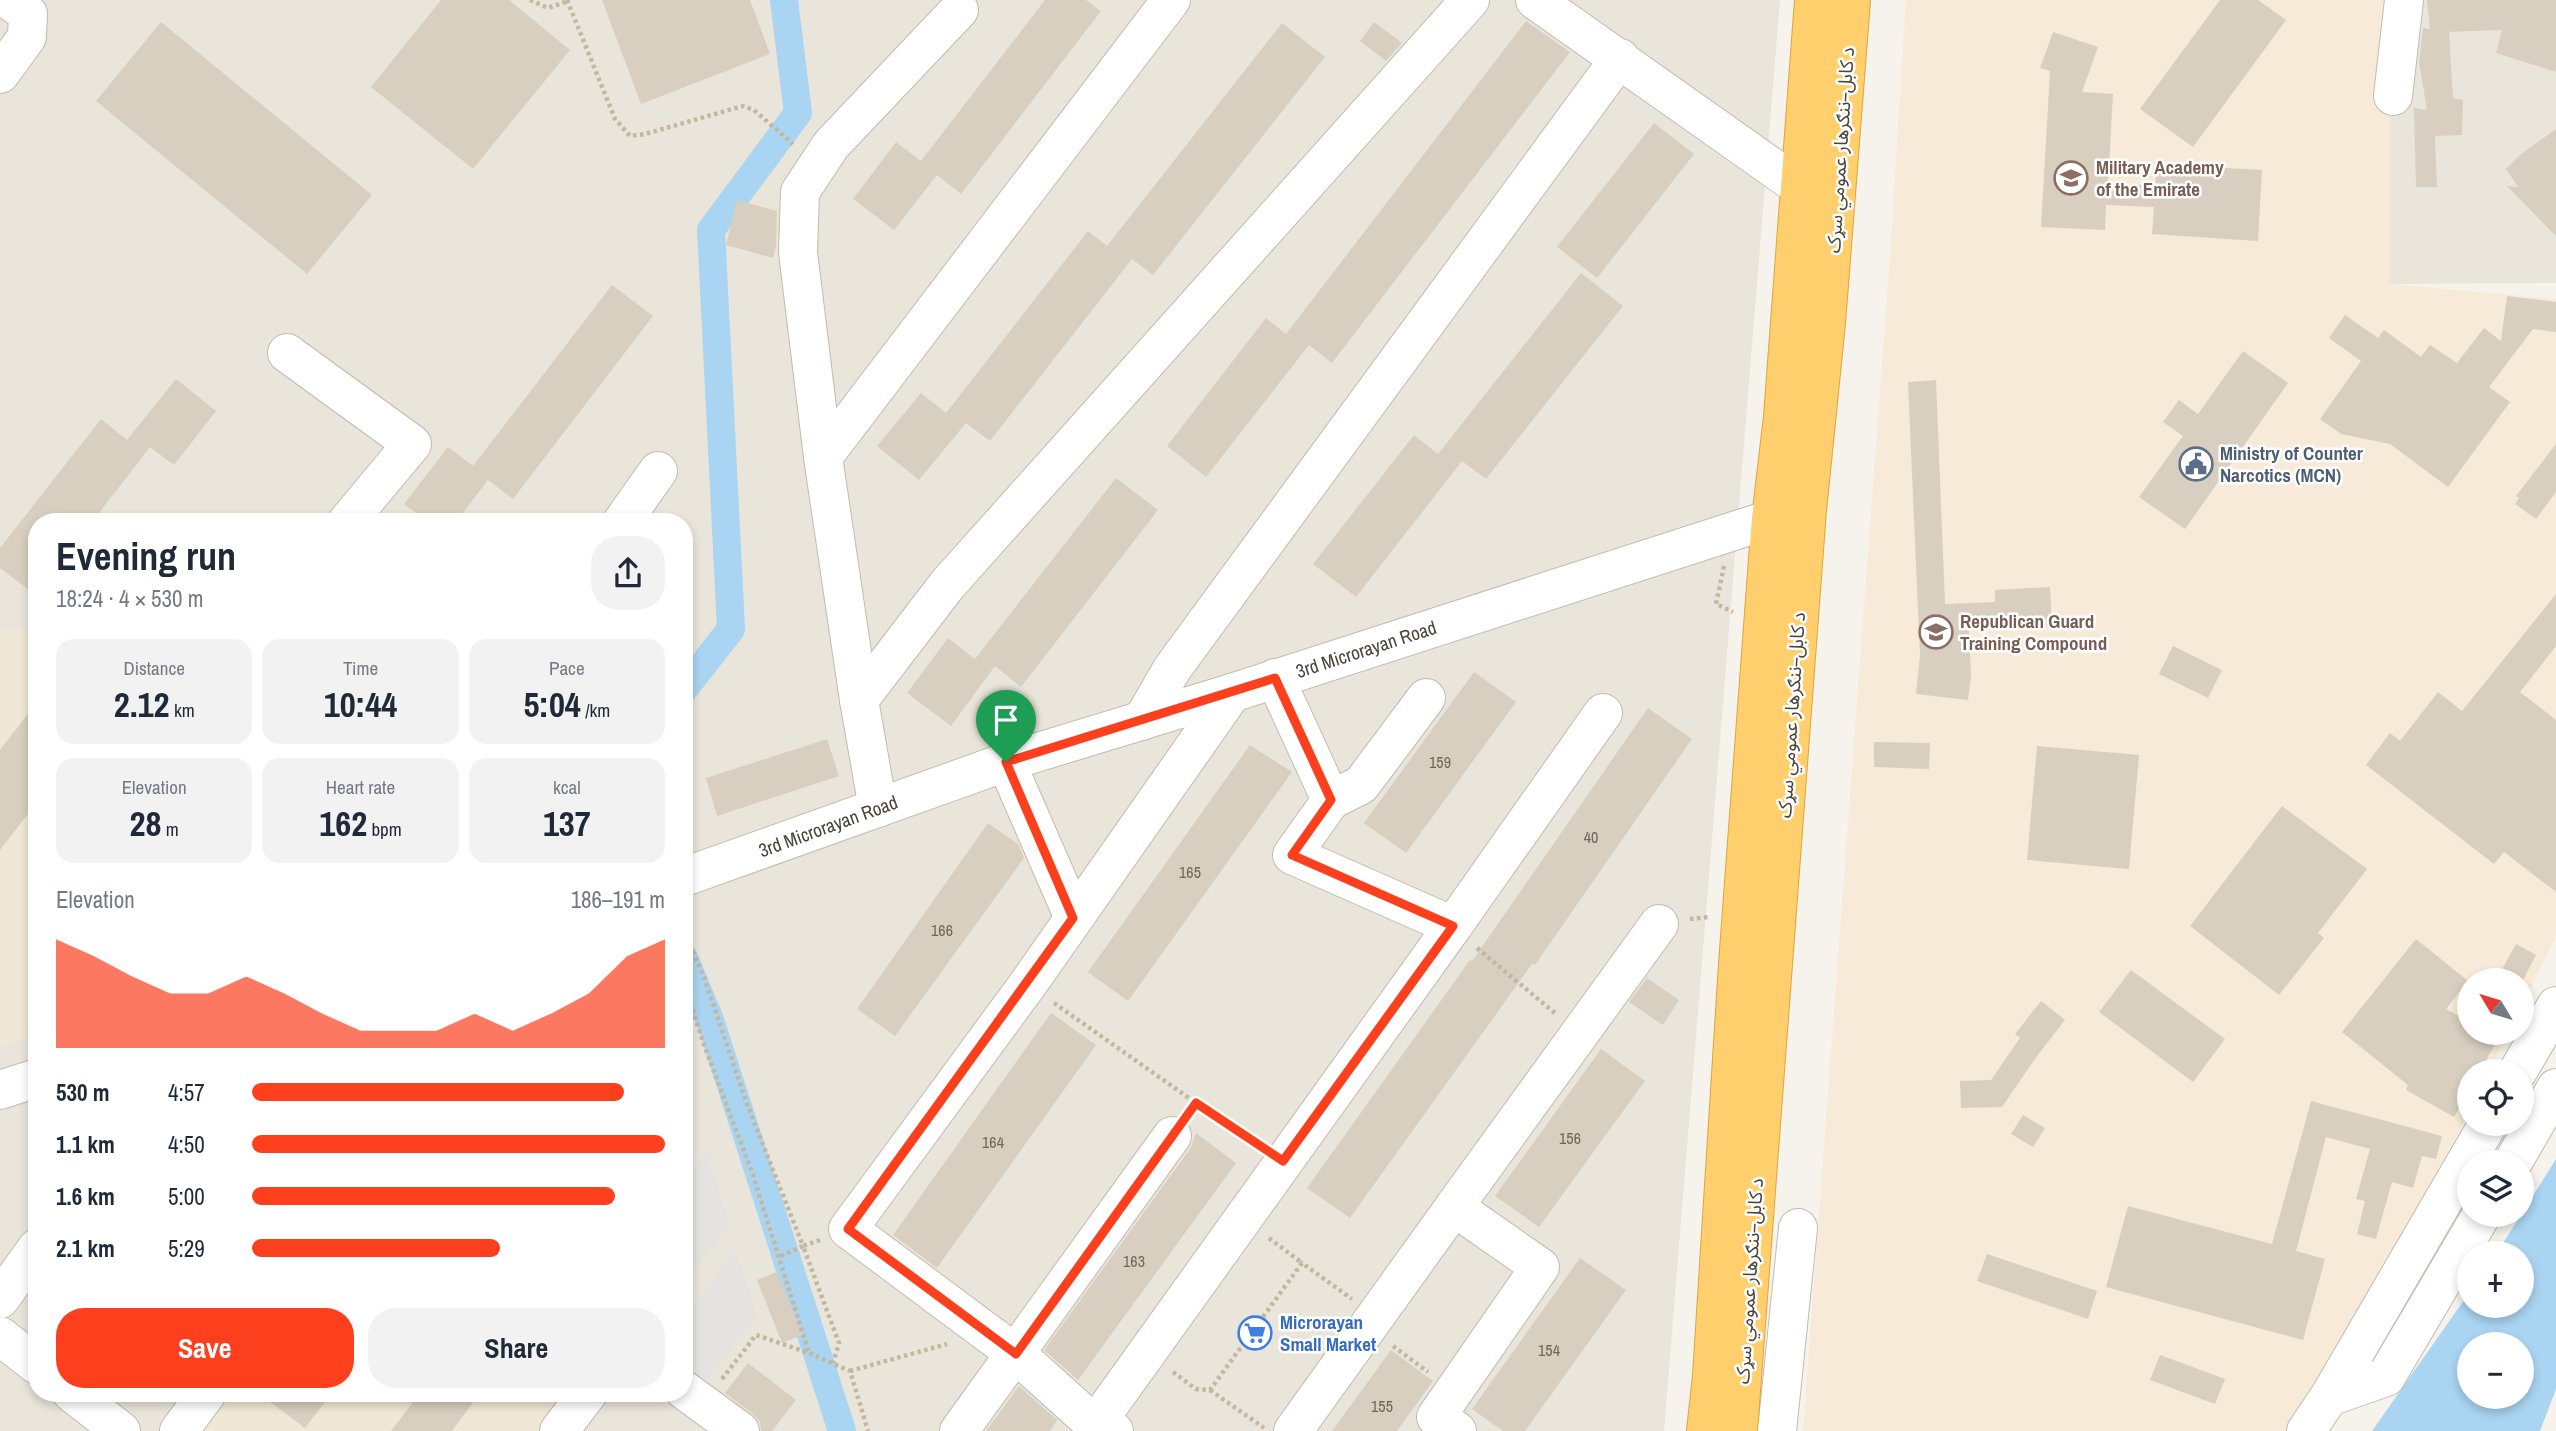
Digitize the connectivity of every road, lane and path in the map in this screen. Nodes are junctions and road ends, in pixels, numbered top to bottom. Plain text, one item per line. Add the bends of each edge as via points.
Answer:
1 (9, 0) edge
2 (530, 0) edge
3 (1171, 0) edge
4 (1471, 0) edge
5 (1535, 0) edge
6 (1814, 0) edge
7 (1851, 0) edge
8 (2404, 0) edge
9 (568, 1) edge
10 (958, 10) dead end
11 (1620, 58) junction
12 (0, 74) edge
13 (2393, 96) dead end
14 (784, 136) dead end
15 (1800, 187) junction
16 (287, 353) dead end
17 (823, 457) junction
18 (658, 471) dead end
19 (354, 513) edge
20 (628, 513) edge
21 (1771, 519) junction
22 (1275, 678) junction
23 (1232, 693) junction
24 (1426, 698) dead end
25 (859, 700) junction
26 (1603, 713) dead end
27 (1142, 721) junction
28 (1006, 762) junction
29 (1331, 800) junction
30 (878, 808) junction
31 (693, 874) edge
32 (1073, 918) junction
33 (1658, 923) dead end
34 (1453, 926) junction
35 (693, 952) edge
36 (1028, 984) junction
37 (2556, 1006) edge
38 (693, 1009) edge
39 (1580, 1034) junction
40 (2525, 1059) edge
41 (28, 1081) edge
42 (2556, 1088) edge
43 (0, 1090) edge
44 (1196, 1103) junction
45 (1172, 1136) joint
46 (2481, 1136) edge
47 (2519, 1150) edge
48 (1283, 1161) junction
49 (1454, 1207) junction
50 (1242, 1220) junction
51 (2474, 1227) edge
52 (1798, 1228) dead end
53 (848, 1229) junction
54 (803, 1246) junction
55 (779, 1257) junction
56 (28, 1260) edge
57 (1302, 1263) junction
58 (0, 1299) edge
59 (1359, 1313) junction
60 (0, 1336) edge
61 (1001, 1343) junction
62 (809, 1353) junction
63 (1147, 1354) junction
64 (28, 1358) edge
65 (833, 1363) junction
66 (850, 1371) junction
67 (1210, 1390) junction
68 (1454, 1391) junction
69 (693, 1397) edge
70 (2329, 1397) junction
71 (84, 1402) edge
72 (200, 1402) edge
73 (581, 1402) edge
74 (1105, 1428) edge
75 (121, 1431) edge
76 (178, 1431) edge
77 (559, 1431) edge
78 (740, 1431) edge
79 (868, 1431) edge
80 (959, 1431) edge
81 (1267, 1431) edge
82 (1293, 1431) edge
83 (1457, 1431) edge
84 (1706, 1431) edge
85 (1738, 1431) edge
86 (1777, 1431) edge
87 (2306, 1431) edge

1 - 12 street via 27,14 26,37
2 - 9 path via 548,8
3 - 17 street
4 - 25 street via 947,585
5 - 11 street
6 - 15 highway, د کابل–ننګرهار عمومي سړک
7 - 85 highway, د کابل–ننګرهار عمومي سړک via 1807,510
8 - 13 street
9 - 14 path via 610,109 630,136 743,106
10 - 17 street via 831,145 800,192 797,252
11 - 15 street
11 - 27 street via 1172,668
15 - 21 highway, د کابل–ننګرهار عمومي سړک
16 - 19 street via 412,443
17 - 25 street
18 - 20 street
21 - 22 street, 3rd Microrayan Road
21 - 84 highway, د کابل–ننګرهار عمومي سړک
22 - 23 street, 3rd Microrayan Road
22 - 29 street
23 - 27 street, 3rd Microrayan Road
23 - 32 street
24 - 29 street via 1361,785
25 - 30 street
26 - 34 street
27 - 28 street, 3rd Microrayan Road
28 - 30 street, 3rd Microrayan Road
28 - 32 street
29 - 34 street via 1292,855
30 - 31 street, 3rd Microrayan Road
32 - 36 street
33 - 39 street
34 - 39 path
34 - 48 street
35 - 54 path
36 - 44 path
36 - 53 street
37 - 40 street
38 - 55 path
39 - 49 street
41 - 43 street
42 - 47 street
44 - 45 path
44 - 48 path
45 - 61 street
46 - 70 street
48 - 50 street
49 - 59 street
49 - 68 street via 1540,1267
50 - 57 path
50 - 63 street
51 - 70 street via 2386,1377
52 - 86 street
53 - 54 path
53 - 61 street
54 - 55 path
54 - 65 path via 838,1343
55 - 62 path
56 - 58 street
57 - 59 path
57 - 67 path
59 - 68 path
59 - 82 street
60 - 64 street
61 - 66 path
61 - 74 street
61 - 80 street
62 - 65 path
62 - 69 path via 756,1335
63 - 67 path via 1196,1389
63 - 74 street
65 - 66 path
66 - 79 path
67 - 81 path
68 - 83 street via 1436,1417
69 - 78 street
70 - 87 street
71 - 75 street
72 - 76 street
73 - 77 street

